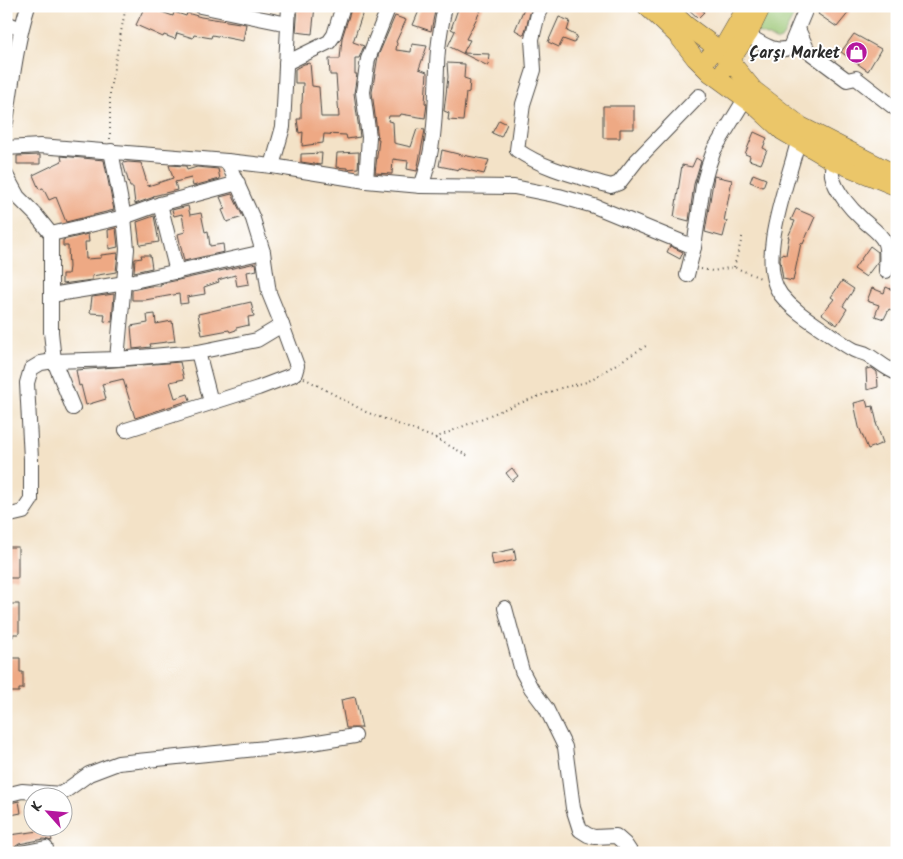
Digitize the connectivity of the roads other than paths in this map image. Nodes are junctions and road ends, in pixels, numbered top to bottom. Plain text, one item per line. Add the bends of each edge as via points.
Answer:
1 (28, 6) edge
2 (200, 6) edge
3 (288, 6) edge
4 (343, 6) edge
5 (389, 6) edge
6 (444, 6) edge
7 (542, 6) edge
8 (646, 6) edge
9 (666, 6) edge
10 (747, 6) edge
11 (762, 6) edge
12 (807, 6) edge
13 (220, 8) edge
14 (6, 23) edge
15 (288, 24) junction
16 (21, 29) junction
17 (798, 29) junction
18 (747, 35) junction
19 (717, 48) junction
20 (731, 62) junction
21 (286, 63) junction
22 (702, 64) junction
23 (717, 79) junction
24 (699, 96) dead end
25 (745, 100) junction
26 (896, 109) edge
27 (7, 116) edge
28 (800, 134) junction
29 (6, 148) edge
30 (110, 151) junction
31 (837, 153) junction
32 (227, 161) junction
33 (272, 166) junction
34 (897, 174) edge
35 (6, 175) edge
36 (366, 181) junction
37 (238, 183) junction
38 (421, 186) junction
39 (897, 187) edge
40 (12, 198) edge
41 (160, 204) junction
42 (124, 217) junction
43 (51, 234) junction
44 (694, 247) junction
45 (263, 252) junction
46 (688, 271) road end
47 (177, 272) junction
48 (886, 272) dead end
49 (125, 283) junction
50 (51, 295) junction
51 (282, 325) junction
52 (198, 352) junction
53 (117, 359) junction
54 (54, 361) junction
55 (897, 373) edge
56 (211, 402) junction
57 (73, 408) dead end
58 (126, 430) dead end
59 (6, 516) edge
60 (505, 608) dead end
61 (355, 736) dead end
62 (6, 795) edge
63 (46, 848) dead end
64 (21, 853) edge
65 (631, 853) edge

1 - 16 street
2 - 13 street
3 - 15 street
4 - 21 street via 329,42
5 - 36 street via 368,59 363,92 369,137
6 - 38 street via 435,122 429,166
7 - 24 street via 532,40 534,70 523,104 517,150 534,162 611,186 619,183
8 - 22 main road
9 - 19 main road
10 - 19 main road via 725,44
11 - 18 main road
12 - 17 street
13 - 15 street
14 - 16 street
15 - 21 street
16 - 27 street
17 - 18 street via 790,47 780,51
17 - 26 street via 808,51 847,80 856,78
18 - 20 main road
19 - 20 main road
19 - 22 main road
20 - 23 main road
20 - 28 main road via 754,90
21 - 33 street via 283,127
22 - 23 main road
23 - 25 main road
25 - 28 main road via 782,131
25 - 44 street via 711,158 703,185
28 - 31 main road
28 - 55 street via 780,204 772,249 773,280 780,294 798,313 854,350
29 - 30 street via 40,146
30 - 32 street
30 - 42 street
31 - 34 main road
31 - 39 main road
31 - 48 street via 832,175 841,194 886,244
32 - 33 street
32 - 37 street
33 - 36 street
35 - 40 street
36 - 38 street
37 - 41 street
37 - 45 street
38 - 44 street via 514,187 559,196 594,206
40 - 43 street via 35,214
41 - 42 street
41 - 47 street
42 - 43 street
42 - 49 street via 127,249
43 - 50 street
44 - 46 street
45 - 47 street
45 - 51 street via 270,293
47 - 49 street
49 - 50 street
49 - 53 street
50 - 54 street
51 - 52 street via 257,340
51 - 56 street via 297,366 295,373
52 - 53 street
52 - 56 street
53 - 54 street
54 - 57 street
54 - 59 street via 31,369 27,383 31,500 23,512
56 - 58 street
60 - 65 street via 522,671 546,708 565,747 573,808 580,830 594,837 616,836
61 - 62 street via 118,764 89,774 62,794 22,792
63 - 64 street

